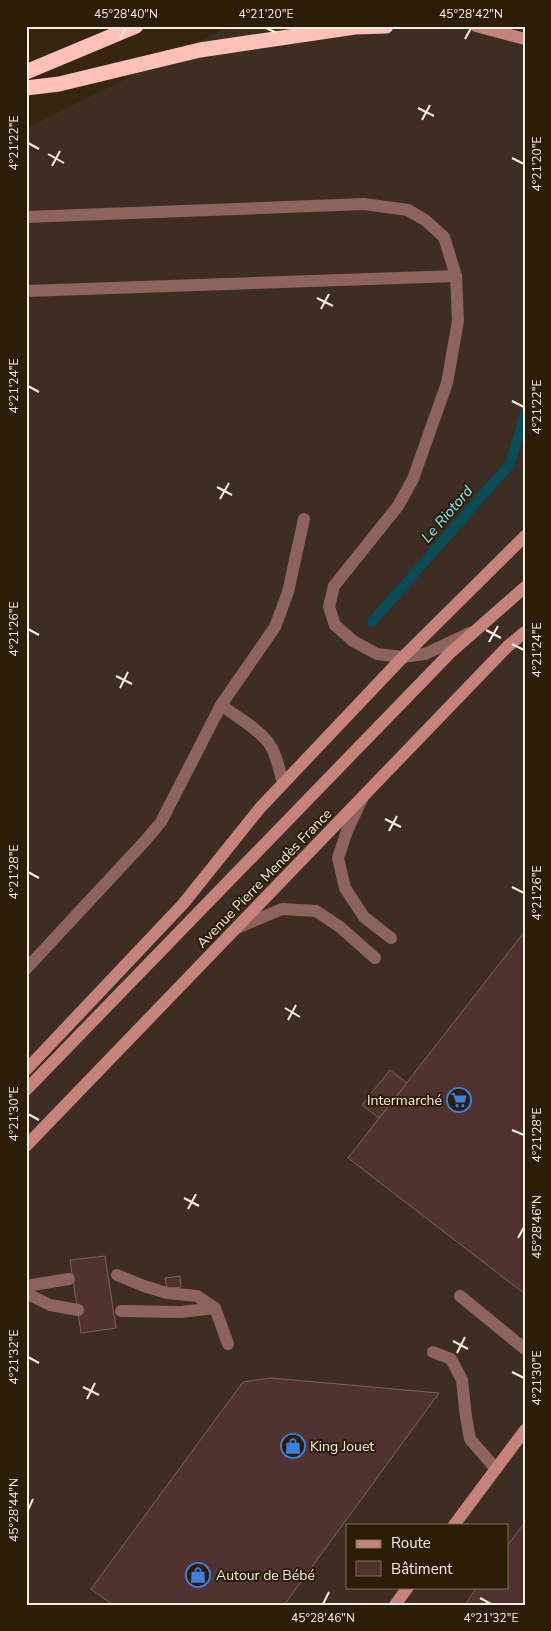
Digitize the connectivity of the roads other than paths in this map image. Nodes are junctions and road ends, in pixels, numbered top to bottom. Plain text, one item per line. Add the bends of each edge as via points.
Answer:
1 (136, 26) edge
2 (386, 26) edge
3 (476, 26) edge
4 (525, 39) edge
5 (26, 72) edge
6 (26, 88) edge
7 (26, 217) edge
8 (456, 276) junction
9 (26, 291) edge
10 (304, 519) dead end
11 (525, 536) edge
12 (525, 587) edge
13 (474, 631) junction
14 (525, 632) edge
15 (402, 657) junction
16 (222, 705) junction
17 (283, 784) junction
18 (364, 796) junction
19 (237, 928) junction
20 (391, 938) dead end
21 (375, 958) dead end
22 (26, 969) edge
23 (26, 1070) edge
24 (26, 1090) edge
25 (26, 1146) edge
26 (117, 1275) dead end
27 (69, 1279) dead end
28 (26, 1286) edge
29 (26, 1293) edge
30 (460, 1296) dead end
31 (215, 1308) junction
32 (78, 1310) dead end
33 (121, 1311) dead end
34 (228, 1344) dead end
35 (525, 1349) edge
36 (433, 1352) dead end
37 (525, 1430) edge
38 (496, 1469) junction
39 (455, 1524) edge
40 (407, 1588) edge
41 (395, 1605) edge

1 - 5 highway
2 - 6 highway via 355,27 200,50 59,84
3 - 4 main road
7 - 8 lane via 364,204 399,208 425,220 444,237
8 - 9 lane
8 - 15 lane via 458,321 447,383 413,479 398,506 334,586 329,607 334,625 353,641 377,654
10 - 16 lane via 288,592 275,627
11 - 15 main road
12 - 13 main road, Avenue Pierre Mendès France
13 - 15 lane via 425,654
13 - 24 main road, Avenue Pierre Mendès France
14 - 18 main road, Avenue Pierre Mendès France
15 - 17 main road
16 - 17 lane via 269,743
16 - 22 lane via 161,822
17 - 23 main road via 183,904
18 - 19 main road, Avenue Pierre Mendès France
18 - 20 lane via 338,858 345,888 364,917
19 - 21 lane via 282,909 316,911
19 - 25 main road, Avenue Pierre Mendès France
26 - 31 lane via 144,1286 196,1296
27 - 28 lane
29 - 32 lane via 50,1305
30 - 35 lane
31 - 33 lane via 180,1312
31 - 34 lane
36 - 38 lane via 451,1358 462,1380 470,1439
37 - 38 main road
38 - 39 main road
40 - 41 main road

